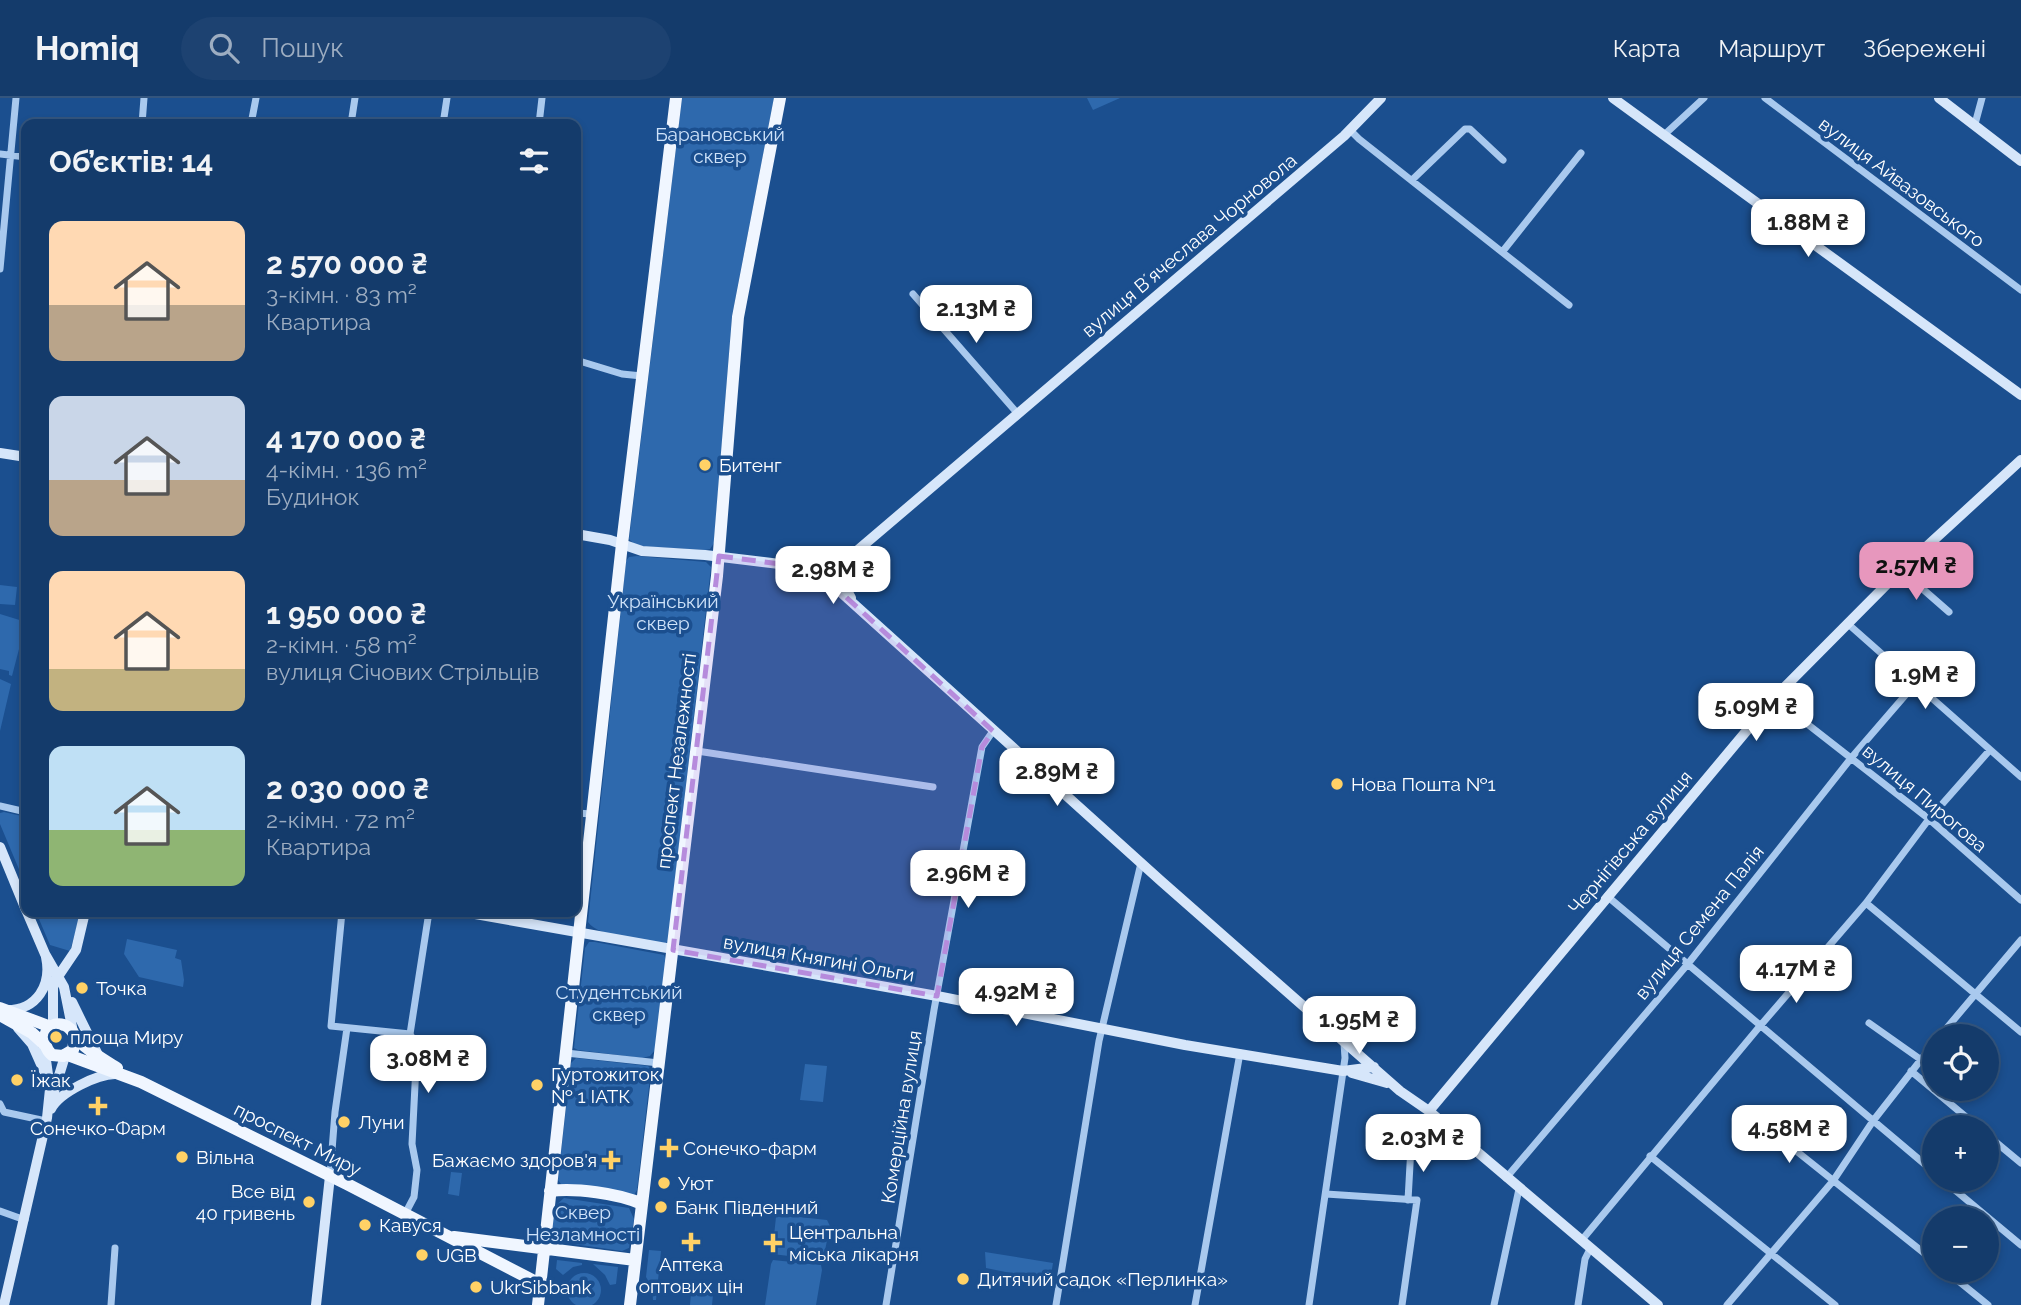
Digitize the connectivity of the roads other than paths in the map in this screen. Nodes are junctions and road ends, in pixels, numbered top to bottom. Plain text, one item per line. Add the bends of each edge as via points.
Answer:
1 (16, 98) edge
2 (144, 98) edge
3 (256, 98) edge
4 (355, 98) edge
5 (447, 98) edge
6 (542, 98) edge
7 (676, 98) edge
8 (780, 98) edge
9 (1381, 98) edge
10 (1613, 98) edge
11 (1704, 98) edge
12 (1765, 98) edge
13 (1939, 98) edge
14 (1982, 98) edge
15 (142, 119) edge
16 (252, 119) edge
17 (352, 119) edge
18 (444, 119) edge
19 (540, 119) edge
20 (1975, 124) junction
21 (1350, 130) junction
22 (1664, 135) junction
23 (1581, 153) dead end
24 (0, 154) edge
25 (11, 155) junction
26 (21, 156) edge
27 (1503, 160) dead end
28 (2021, 162) edge
29 (1412, 180) junction
30 (1503, 251) junction
31 (0, 269) edge
32 (2021, 290) edge
33 (913, 294) dead end
34 (1569, 305) dead end
35 (581, 362) edge
36 (642, 376) junction
37 (2021, 395) edge
38 (1018, 414) junction
39 (0, 453) edge
40 (21, 456) edge
41 (2021, 460) edge
42 (581, 535) edge
43 (622, 544) junction
44 (854, 554) junction
45 (719, 556) junction
46 (788, 565) junction
47 (1901, 570) junction
48 (825, 578) junction
49 (856, 606) junction
50 (1949, 612) dead end
51 (1847, 623) junction
52 (1915, 684) junction
53 (1774, 698) junction
54 (993, 731) junction
55 (697, 751) junction
56 (1989, 751) junction
57 (1852, 757) junction
58 (2021, 777) edge
59 (933, 787) dead end
60 (0, 806) edge
61 (21, 811) edge
62 (581, 813) edge
63 (592, 814) junction
64 (1929, 819) junction
65 (0, 847) edge
66 (1141, 863) junction
67 (21, 897) edge
68 (1607, 897) junction
69 (2021, 900) edge
70 (1866, 903) junction
71 (30, 917) edge
72 (84, 917) edge
73 (341, 917) edge
74 (428, 917) edge
75 (490, 917) edge
76 (580, 934) junction
77 (2021, 940) edge
78 (673, 950) junction
79 (44, 951) junction
80 (66, 963) junction
81 (1687, 965) junction
82 (59, 982) junction
83 (43, 990) junction
84 (1976, 993) junction
85 (937, 996) junction
86 (2, 1014) edge
87 (1869, 1023) dead end
88 (1950, 1024) edge
89 (1760, 1026) junction
90 (52, 1027) junction
91 (347, 1027) junction
92 (1101, 1030) junction
93 (2021, 1032) edge
94 (74, 1034) junction
95 (410, 1034) junction
96 (1343, 1041) junction
97 (44, 1045) junction
98 (566, 1053) junction
99 (1240, 1053) junction
100 (66, 1055) junction
101 (98, 1055) junction
102 (1922, 1057) edge
103 (1920, 1059) junction
104 (659, 1063) junction
105 (1374, 1067) junction
106 (1343, 1071) junction
107 (1911, 1071) junction
108 (127, 1076) junction
109 (49, 1079) junction
110 (1400, 1091) junction
111 (0, 1104) edge
112 (1429, 1111) junction
113 (1964, 1115) edge
114 (46, 1120) junction
115 (1873, 1121) junction
116 (1765, 1126) dead end
117 (1999, 1145) edge
118 (1410, 1147) dead end
119 (1650, 1156) junction
120 (1922, 1162) edge
121 (2021, 1163) edge
122 (330, 1176) junction
123 (1506, 1178) junction
124 (1833, 1181) junction
125 (1519, 1189) junction
126 (550, 1191) junction
127 (1957, 1192) edge
128 (1326, 1194) junction
129 (1408, 1200) junction
130 (642, 1203) junction
131 (0, 1211) edge
132 (405, 1214) junction
133 (25, 1220) junction
134 (447, 1236) junction
135 (1581, 1241) junction
136 (2021, 1245) edge
137 (115, 1248) dead end
138 (544, 1248) junction
139 (1590, 1249) junction
140 (1922, 1251) edge
141 (1770, 1255) junction
142 (635, 1260) junction
143 (1961, 1283) edge
144 (540, 1284) junction
145 (4, 1305) edge
146 (111, 1305) edge
147 (316, 1305) edge
148 (538, 1305) edge
149 (629, 1305) edge
150 (886, 1305) edge
151 (1056, 1305) edge
152 (1195, 1305) edge
153 (1309, 1305) edge
154 (1402, 1305) edge
155 (1494, 1305) edge
156 (1578, 1305) edge
157 (1658, 1305) edge
158 (1727, 1305) edge
159 (1835, 1305) edge
160 (1988, 1305) edge

1 - 25 street
2 - 15 street
3 - 16 street
4 - 17 street
5 - 18 street
6 - 19 street
7 - 36 main road
8 - 45 main road, проспект Незалежності via 738,317
9 - 21 street, вулиця Вʼячеслава Чорновола
10 - 22 street
11 - 22 street
12 - 32 street, вулиця Айвазовського
13 - 20 street
14 - 20 street
20 - 28 street
21 - 29 street
21 - 38 street, вулиця Вʼячеслава Чорновола
22 - 37 street
23 - 30 street
24 - 25 street
25 - 26 street
25 - 31 street
27 - 29 street via 1465,129
29 - 30 street
30 - 34 street
33 - 38 street
35 - 36 street
36 - 43 main road
38 - 44 street, вулиця Вʼячеслава Чорновола
39 - 40 street
41 - 47 street, Чернігівська вулиця
42 - 43 street
43 - 45 street via 642,551
43 - 63 main road
44 - 46 street via 825,564
44 - 48 street, вулиця Вʼячеслава Чорновола
44 - 49 street via 844,581
45 - 46 street
45 - 55 main road, проспект Незалежності
46 - 48 street
47 - 50 street
47 - 51 street, Чернігівська вулиця
48 - 49 street
49 - 54 street
51 - 52 street
51 - 53 street, Чернігівська вулиця
52 - 56 street
52 - 57 street, вулиця Семена Палія
53 - 57 street, вулиця Пирогова
53 - 68 street, Чернігівська вулиця
54 - 66 street
54 - 85 street, Комерційна вулиця via 982,747
55 - 59 street
55 - 78 main road, проспект Незалежності
56 - 58 street
56 - 64 street
57 - 64 street, вулиця Пирогова
57 - 81 street, вулиця Семена Палія
60 - 61 street
62 - 63 street
63 - 76 main road
64 - 69 street, вулиця Пирогова
64 - 70 street
65 - 67 street
66 - 92 street
66 - 96 street
68 - 81 street
68 - 112 street, Чернігівська вулиця
70 - 84 street
70 - 89 street
71 - 79 street
72 - 80 street via 76,950
73 - 91 street via 331,1026
74 - 95 street
75 - 76 street, вулиця Княгині Ольги
76 - 78 street, вулиця Княгині Ольги
76 - 98 main road
77 - 84 street
78 - 85 street, вулиця Княгині Ольги
78 - 104 main road, проспект Незалежності
79 - 80 street
79 - 82 street
79 - 83 street via 48,973
80 - 82 street
81 - 89 street
81 - 123 street, вулиця Семена Палія
82 - 83 street
82 - 90 street
82 - 94 street
82 - 101 street
83 - 86 street via 27,1006
84 - 88 street
84 - 93 street
85 - 92 street, вулиця Княгині Ольги
85 - 150 street, Комерційна вулиця
86 - 90 main road
86 - 97 main road
86 - 109 street via 25,1034
87 - 103 street
89 - 115 street
89 - 119 street
90 - 94 main road via 64,1025
90 - 97 main road
91 - 95 street
91 - 122 street
92 - 99 street, вулиця Княгині Ольги
92 - 151 street
94 - 100 main road via 74,1048
94 - 101 main road, проспект Миру
95 - 132 street via 417,1046 412,1144 417,1170 414,1198
96 - 105 street
96 - 106 street
97 - 100 main road via 54,1056
97 - 109 street
98 - 104 street
98 - 126 main road
99 - 106 street, вулиця Княгині Ольги
99 - 152 street
100 - 108 main road, проспект Миру
100 - 114 street
101 - 108 main road, проспект Миру
102 - 103 street
103 - 107 street
104 - 130 main road, проспект Незалежності
105 - 106 street, вулиця Княгині Ольги
105 - 110 street
106 - 110 street
106 - 128 street
107 - 113 street
107 - 115 street
108 - 114 street via 103,1075 63,1095
108 - 122 main road, проспект Миру
109 - 114 street
110 - 112 street
111 - 114 street via 4,1112
112 - 123 street
114 - 133 street
115 - 120 street
115 - 124 street
116 - 124 street
117 - 121 street
118 - 129 street
119 - 135 street
119 - 141 street
122 - 132 main road, проспект Миру
122 - 147 street
123 - 125 street
124 - 140 street
124 - 141 street
125 - 135 street
125 - 155 street
126 - 130 main road via 564,1189
126 - 138 main road
127 - 136 street
128 - 129 street
128 - 153 street
129 - 154 street via 1418,1200
130 - 142 main road, проспект Незалежності
131 - 133 street
132 - 134 main road, проспект Миру
133 - 145 street
134 - 138 main road, проспект Миру
134 - 144 main road, проспект Миру
135 - 139 street
137 - 146 street
138 - 142 main road, проспект Миру
138 - 144 main road
139 - 156 street
139 - 157 street
141 - 158 street
141 - 159 street
142 - 149 main road, проспект Незалежності
143 - 160 street
144 - 148 main road

